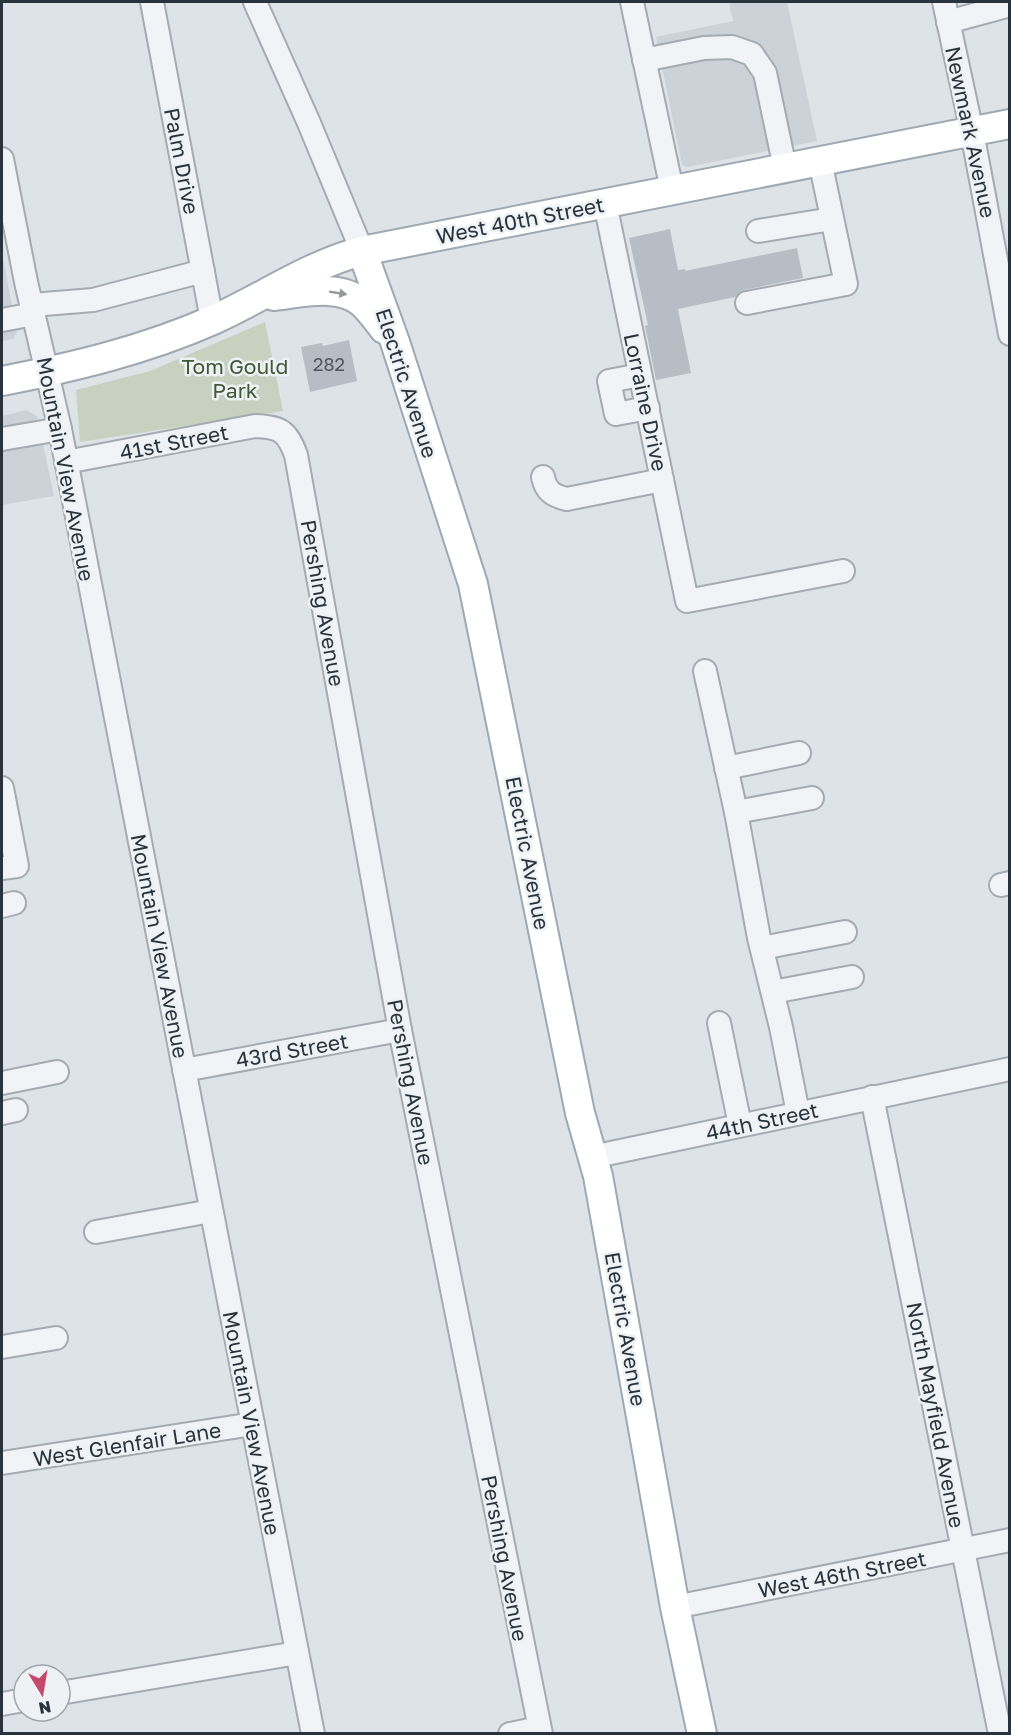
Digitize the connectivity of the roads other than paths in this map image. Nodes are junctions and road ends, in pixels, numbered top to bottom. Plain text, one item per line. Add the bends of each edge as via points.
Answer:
1 (152, 2) edge
2 (255, 2) edge
3 (632, 2) edge
4 (1010, 5) edge
5 (946, 12) edge
6 (644, 60) junction
7 (1010, 124) edge
8 (972, 132) junction
9 (2, 159) edge
10 (820, 161) junction
11 (785, 168) junction
12 (672, 190) junction
13 (605, 203) junction
14 (999, 218) edge
15 (832, 219) junction
16 (758, 231) dead end
17 (10, 247) edge
18 (362, 251) junction
19 (203, 271) junction
20 (259, 297) junction
21 (747, 303) dead end
22 (33, 310) junction
23 (2, 320) edge
24 (212, 320) junction
25 (1010, 334) edge
26 (394, 342) junction
27 (48, 372) junction
28 (640, 375) junction
29 (2, 381) edge
30 (648, 408) junction
31 (60, 429) junction
32 (283, 431) joint
33 (2, 439) edge
34 (66, 462) junction
35 (543, 477) dead end
36 (662, 480) junction
37 (843, 571) dead end
38 (705, 670) dead end
39 (799, 753) dead end
40 (726, 768) junction
41 (2, 788) edge
42 (812, 798) dead end
43 (736, 812) junction
44 (2, 868) edge
45 (845, 932) dead end
46 (762, 948) junction
47 (852, 977) dead end
48 (773, 992) junction
49 (719, 1023) dead end
50 (400, 1030) junction
51 (1010, 1069) edge
52 (184, 1070) junction
53 (57, 1072) dead end
54 (2, 1083) edge
55 (872, 1097) junction
56 (798, 1113) junction
57 (740, 1125) junction
58 (592, 1156) junction
59 (212, 1211) junction
60 (96, 1232) dead end
61 (56, 1338) dead end
62 (2, 1347) edge
63 (253, 1424) junction
64 (2, 1463) edge
65 (1010, 1540) edge
66 (963, 1550) junction
67 (675, 1607) junction
68 (297, 1653) junction
69 (72, 1692) edge
70 (540, 1731) edge
71 (313, 1734) edge
72 (510, 1734) edge
73 (702, 1734) edge
74 (1000, 1734) edge

1 - 19 street, Palm Drive
2 - 18 street, Electric Avenue
3 - 6 street
4 - 5 street
5 - 8 street, Newmark Avenue
6 - 11 street via 705,48 732,47 752,54 765,73
6 - 12 street
7 - 8 main road, West 40th Street
8 - 10 main road, West 40th Street
8 - 14 street, Newmark Avenue
9 - 17 street, Mountain View Avenue
10 - 11 main road, West 40th Street
10 - 15 street
11 - 12 main road, West 40th Street
12 - 13 main road, West 40th Street
13 - 18 main road, West 40th Street
13 - 28 street, Lorraine Drive
14 - 25 street, Newmark Avenue
15 - 16 street
15 - 21 street via 846,284
17 - 22 street, Mountain View Avenue
18 - 20 main road, West 40th Street via 337,258
18 - 26 main road, Electric Avenue
19 - 22 street via 93,300
19 - 24 street, Palm Drive
20 - 24 main road, West 40th Street
20 -> 26 main road via 344,293 362,303
22 - 23 street
22 - 27 street, Mountain View Avenue
24 - 27 main road, West 40th Street via 114,356
26 - 58 main road, Electric Avenue via 473,584
27 - 29 main road, West 40th Street
27 - 31 street, Mountain View Avenue
28 - 30 street, Lorraine Drive
28 - 30 street via 609,381 616,414
30 - 36 street, Lorraine Drive
31 - 33 street
31 - 34 street, Mountain View Avenue
32 - 34 street, 41st Street via 255,426
32 - 50 street, Pershing Avenue via 296,455
34 - 52 street, Mountain View Avenue
35 - 36 street via 547,490 567,499
36 - 37 street, Lorraine Drive via 687,601
38 - 40 street
39 - 40 street
40 - 43 street
41 - 44 street via 16,866
42 - 43 street
43 - 46 street
45 - 46 street
46 - 48 street
47 - 48 street
48 - 56 street
49 - 57 street
50 - 52 street, 43rd Street
50 - 70 street, Pershing Avenue
51 - 55 street, 44th Street
52 - 59 street, Mountain View Avenue
53 - 54 street
55 - 56 street, 44th Street
55 - 66 street, North Mayfield Avenue
56 - 57 street, 44th Street
57 - 58 street, 44th Street
58 - 67 main road, Electric Avenue
59 - 60 street
59 - 63 street, Mountain View Avenue
61 - 62 street
63 - 64 street, West Glenfair Lane
63 - 68 street, Mountain View Avenue
65 - 66 street, West 46th Street
66 - 67 street, West 46th Street
66 - 74 street, North Mayfield Avenue
67 - 73 main road, Electric Avenue
68 - 69 street
68 - 71 street, Mountain View Avenue
70 - 72 street

